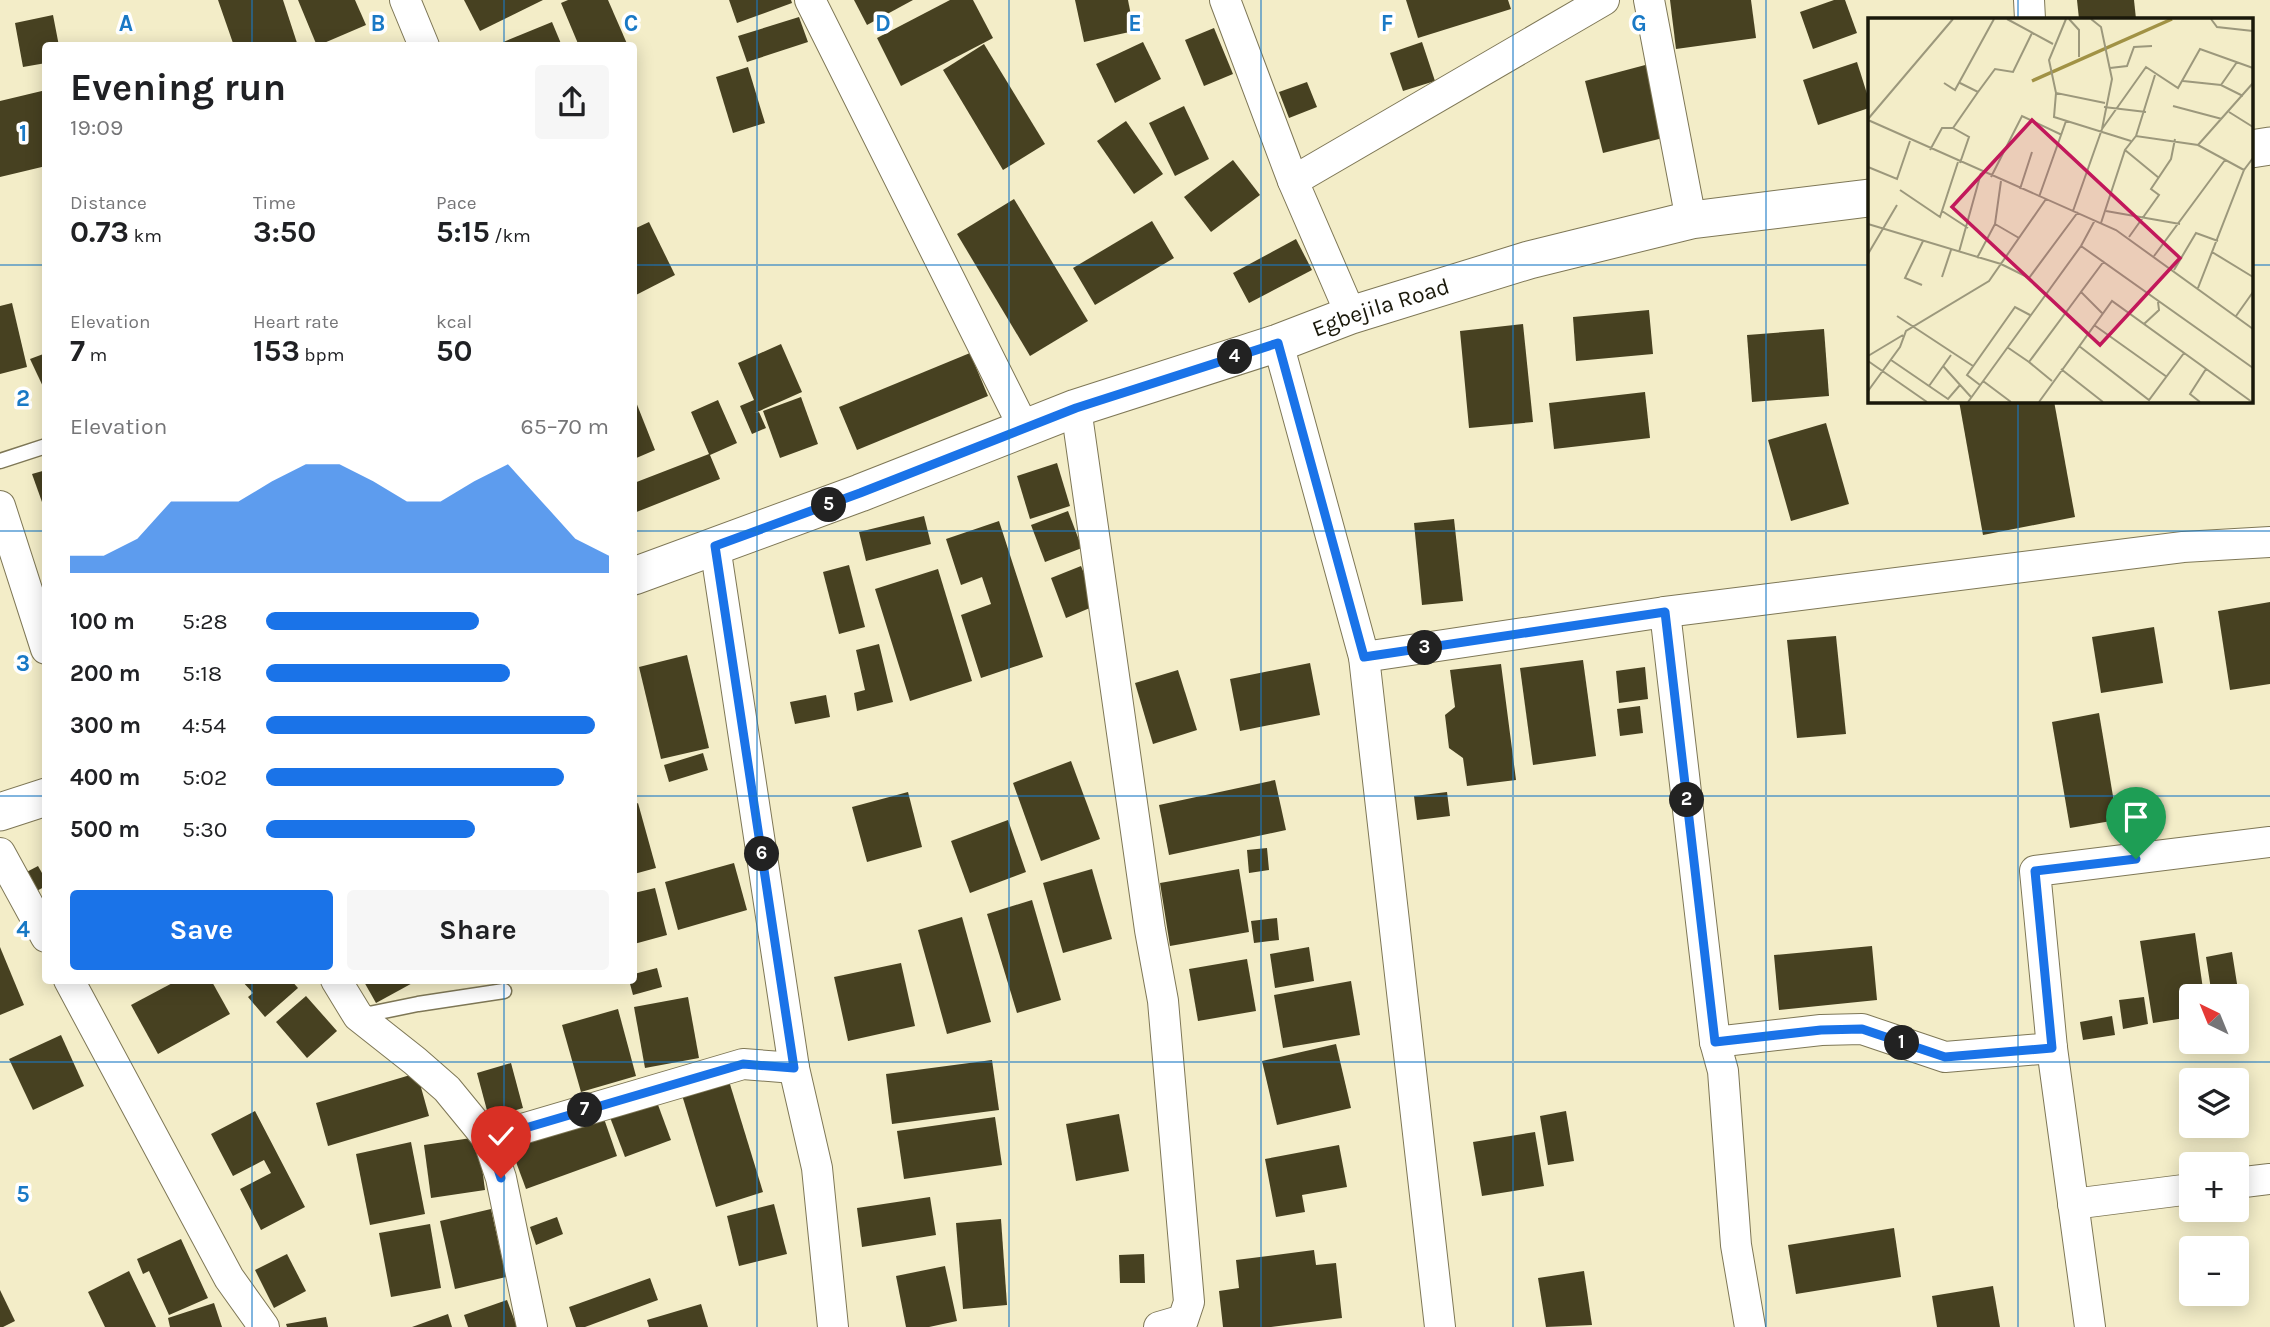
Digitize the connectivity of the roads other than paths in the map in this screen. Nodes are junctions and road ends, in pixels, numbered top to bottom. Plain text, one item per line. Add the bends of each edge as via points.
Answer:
1 (405, 0) edge
2 (810, 0) edge
3 (1225, 0) edge
4 (1604, 0) edge
5 (1649, 0) edge
6 (2029, 0) edge
7 (2030, 18) edge
8 (422, 42) edge
9 (2270, 146) edge
10 (2252, 149) edge
11 (1293, 181) junction
12 (1868, 198) edge
13 (1691, 220) junction
14 (1351, 315) junction
15 (1278, 343) junction
16 (1076, 408) junction
17 (1024, 428) junction
18 (42, 447) edge
19 (0, 461) edge
20 (0, 506) edge
21 (2270, 542) edge
22 (715, 546) junction
23 (637, 568) edge
24 (1665, 612) junction
25 (42, 637) edge
26 (1364, 657) junction
27 (42, 798) edge
28 (0, 813) edge
29 (2270, 842) edge
30 (0, 853) edge
31 (42, 930) edge
32 (71, 984) edge
33 (338, 984) edge
34 (504, 991) dead end
35 (358, 1016) junction
36 (1715, 1042) junction
37 (2052, 1048) junction
38 (794, 1068) junction
39 (488, 1139) junction
40 (2270, 1179) edge
41 (2249, 1181) edge
42 (2179, 1191) edge
43 (2073, 1204) junction
44 (264, 1327) edge
45 (532, 1327) edge
46 (833, 1327) edge
47 (1159, 1327) edge
48 (1440, 1327) edge
49 (1749, 1327) edge
50 (2090, 1327) edge

1 - 8 street
2 - 17 street
3 - 11 street
4 - 11 street
5 - 13 street
6 - 7 street
9 - 10 street
11 - 14 street
12 - 13 street, Egbejila Road
13 - 14 street, Egbejila Road via 1529,260
14 - 15 street, Egbejila Road
15 - 16 street, Egbejila Road
15 - 26 street
16 - 17 street, Egbejila Road
16 - 47 street via 1163,1002 1189,1302 1183,1320
17 - 22 street, Egbejila Road
18 - 19 lane
20 - 25 street
21 - 24 street via 2183,547
22 - 23 street, Egbejila Road
22 - 38 street
24 - 26 street
24 - 36 street
26 - 48 street
27 - 28 street
29 - 37 street via 2035,871
30 - 31 street
32 - 44 street via 229,1278
33 - 35 street
34 - 35 lane
35 - 39 street via 447,1089
36 - 37 street via 1862,1029 1945,1057
36 - 49 street via 1723,1070 1736,1245
37 - 43 street
38 - 39 street via 743,1064
38 - 46 street via 817,1168
39 - 45 street via 501,1178
40 - 41 street
42 - 43 street
43 - 50 street

